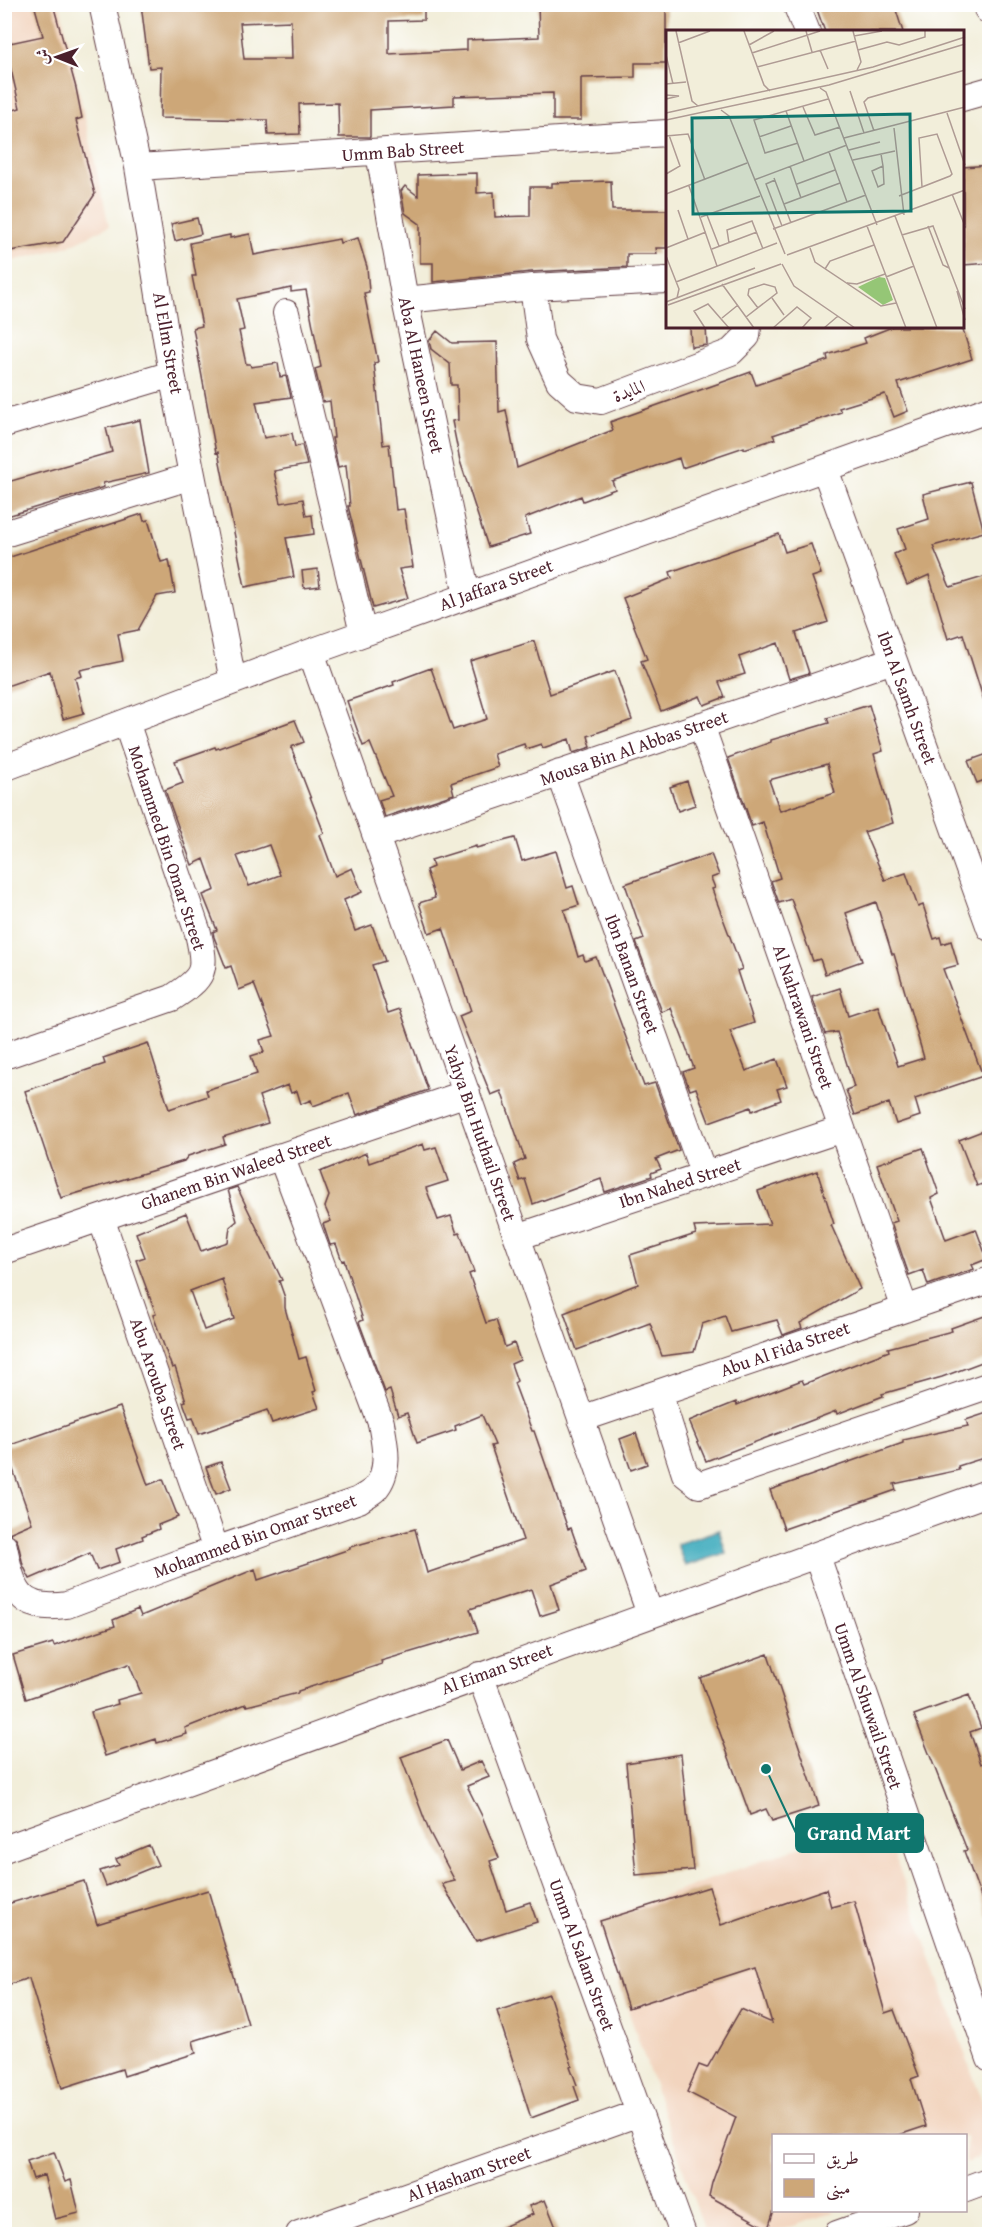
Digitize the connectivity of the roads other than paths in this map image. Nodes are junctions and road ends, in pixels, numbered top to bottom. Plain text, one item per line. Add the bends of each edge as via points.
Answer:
1 (102, 4) edge
2 (796, 4) edge
3 (806, 30) edge
4 (990, 90) edge
5 (964, 98) edge
6 (666, 133) edge
7 (379, 153) junction
8 (138, 167) junction
9 (666, 280) edge
10 (533, 287) junction
11 (405, 300) junction
12 (286, 313) dead end
13 (748, 328) edge
14 (172, 374) junction
15 (990, 409) edge
16 (4, 424) edge
17 (825, 468) junction
18 (192, 476) junction
19 (4, 534) edge
20 (467, 596) junction
21 (363, 633) junction
22 (311, 652) junction
23 (893, 660) junction
24 (233, 681) junction
25 (126, 722) junction
26 (701, 725) junction
27 (4, 768) edge
28 (560, 773) junction
29 (376, 836) junction
30 (990, 928) edge
31 (4, 1056) edge
32 (466, 1093) junction
33 (842, 1130) junction
34 (281, 1156) junction
35 (704, 1175) junction
36 (100, 1218) junction
37 (517, 1237) junction
38 (4, 1251) edge
39 (990, 1280) edge
40 (905, 1308) junction
41 (990, 1385) edge
42 (659, 1393) junction
43 (582, 1419) junction
44 (990, 1492) edge
45 (4, 1547) edge
46 (216, 1550) junction
47 (817, 1556) junction
48 (650, 1614) junction
49 (480, 1675) junction
50 (4, 1849) edge
51 (990, 2059) edge
52 (639, 2114) junction
53 (990, 2180) edge
54 (967, 2189) edge
55 (902, 2212) edge
56 (299, 2235) edge
57 (683, 2235) edge
58 (837, 2235) edge

1 - 8 street, Al Ellm Street
2 - 3 street
4 - 5 street
6 - 7 street, Umm Bab Street
7 - 8 street, Umm Bab Street
7 - 11 street, Aba Al Haneen Street
8 - 14 street, Al Ellm Street
9 - 10 street
10 - 11 street
10 - 13 street, المايدة via 540,339 559,381 577,398 601,401 730,352 747,336
11 - 20 street, Aba Al Haneen Street
12 - 21 street
14 - 16 street
14 - 18 street, Al Ellm Street
15 - 17 street, Al Jaffara Street
17 - 20 street, Al Jaffara Street
17 - 23 street, Ibn Al Samh Street
18 - 19 street
18 - 24 street, Al Ellm Street
20 - 21 street, Al Jaffara Street
21 - 22 street, Al Jaffara Street
22 - 24 street, Al Jaffara Street
22 - 29 street, Yahya Bin Huthail Street
23 - 26 street, Mousa Bin Al Abbas Street
23 - 30 street, Ibn Al Samh Street
24 - 25 street, Al Jaffara Street
25 - 27 street, Al Jaffara Street
25 - 31 street, Mohammed Bin Omar Street via 198,933 202,973 189,988 172,998
26 - 28 street, Mousa Bin Al Abbas Street
26 - 33 street, Al Nahrawani Street
28 - 29 street, Mousa Bin Al Abbas Street
28 - 35 street, Ibn Banan Street
29 - 32 street, Yahya Bin Huthail Street
32 - 34 street, Ghanem Bin Waleed Street
32 - 37 street, Yahya Bin Huthail Street
33 - 35 street, Ibn Nahed Street
33 - 40 street, Al Nahrawani Street
34 - 36 street, Ghanem Bin Waleed Street
34 - 46 street, Mohammed Bin Omar Street via 381,1423 387,1451 385,1470 375,1489 358,1500
35 - 37 street, Ibn Nahed Street
36 - 38 street, Ghanem Bin Waleed Street
36 - 46 street, Abu Arouba Street
37 - 43 street, Yahya Bin Huthail Street
39 - 40 street, Abu Al Fida Street
40 - 42 street, Abu Al Fida Street
41 - 42 street via 699,1485 686,1474
42 - 43 street, Abu Al Fida Street
43 - 48 street, Yahya Bin Huthail Street
44 - 47 street, Al Eiman Street
45 - 46 street, Mohammed Bin Omar Street via 11,1580 21,1596 48,1608 67,1605
47 - 48 street, Al Eiman Street
47 - 51 street, Umm Al Shuwail Street
48 - 49 street, Al Eiman Street
49 - 50 street, Al Eiman Street
49 - 52 street, Umm Al Salam Street
52 - 56 street, Al Hasham Street
52 - 57 street, Umm Al Salam Street
53 - 54 street
55 - 58 street

